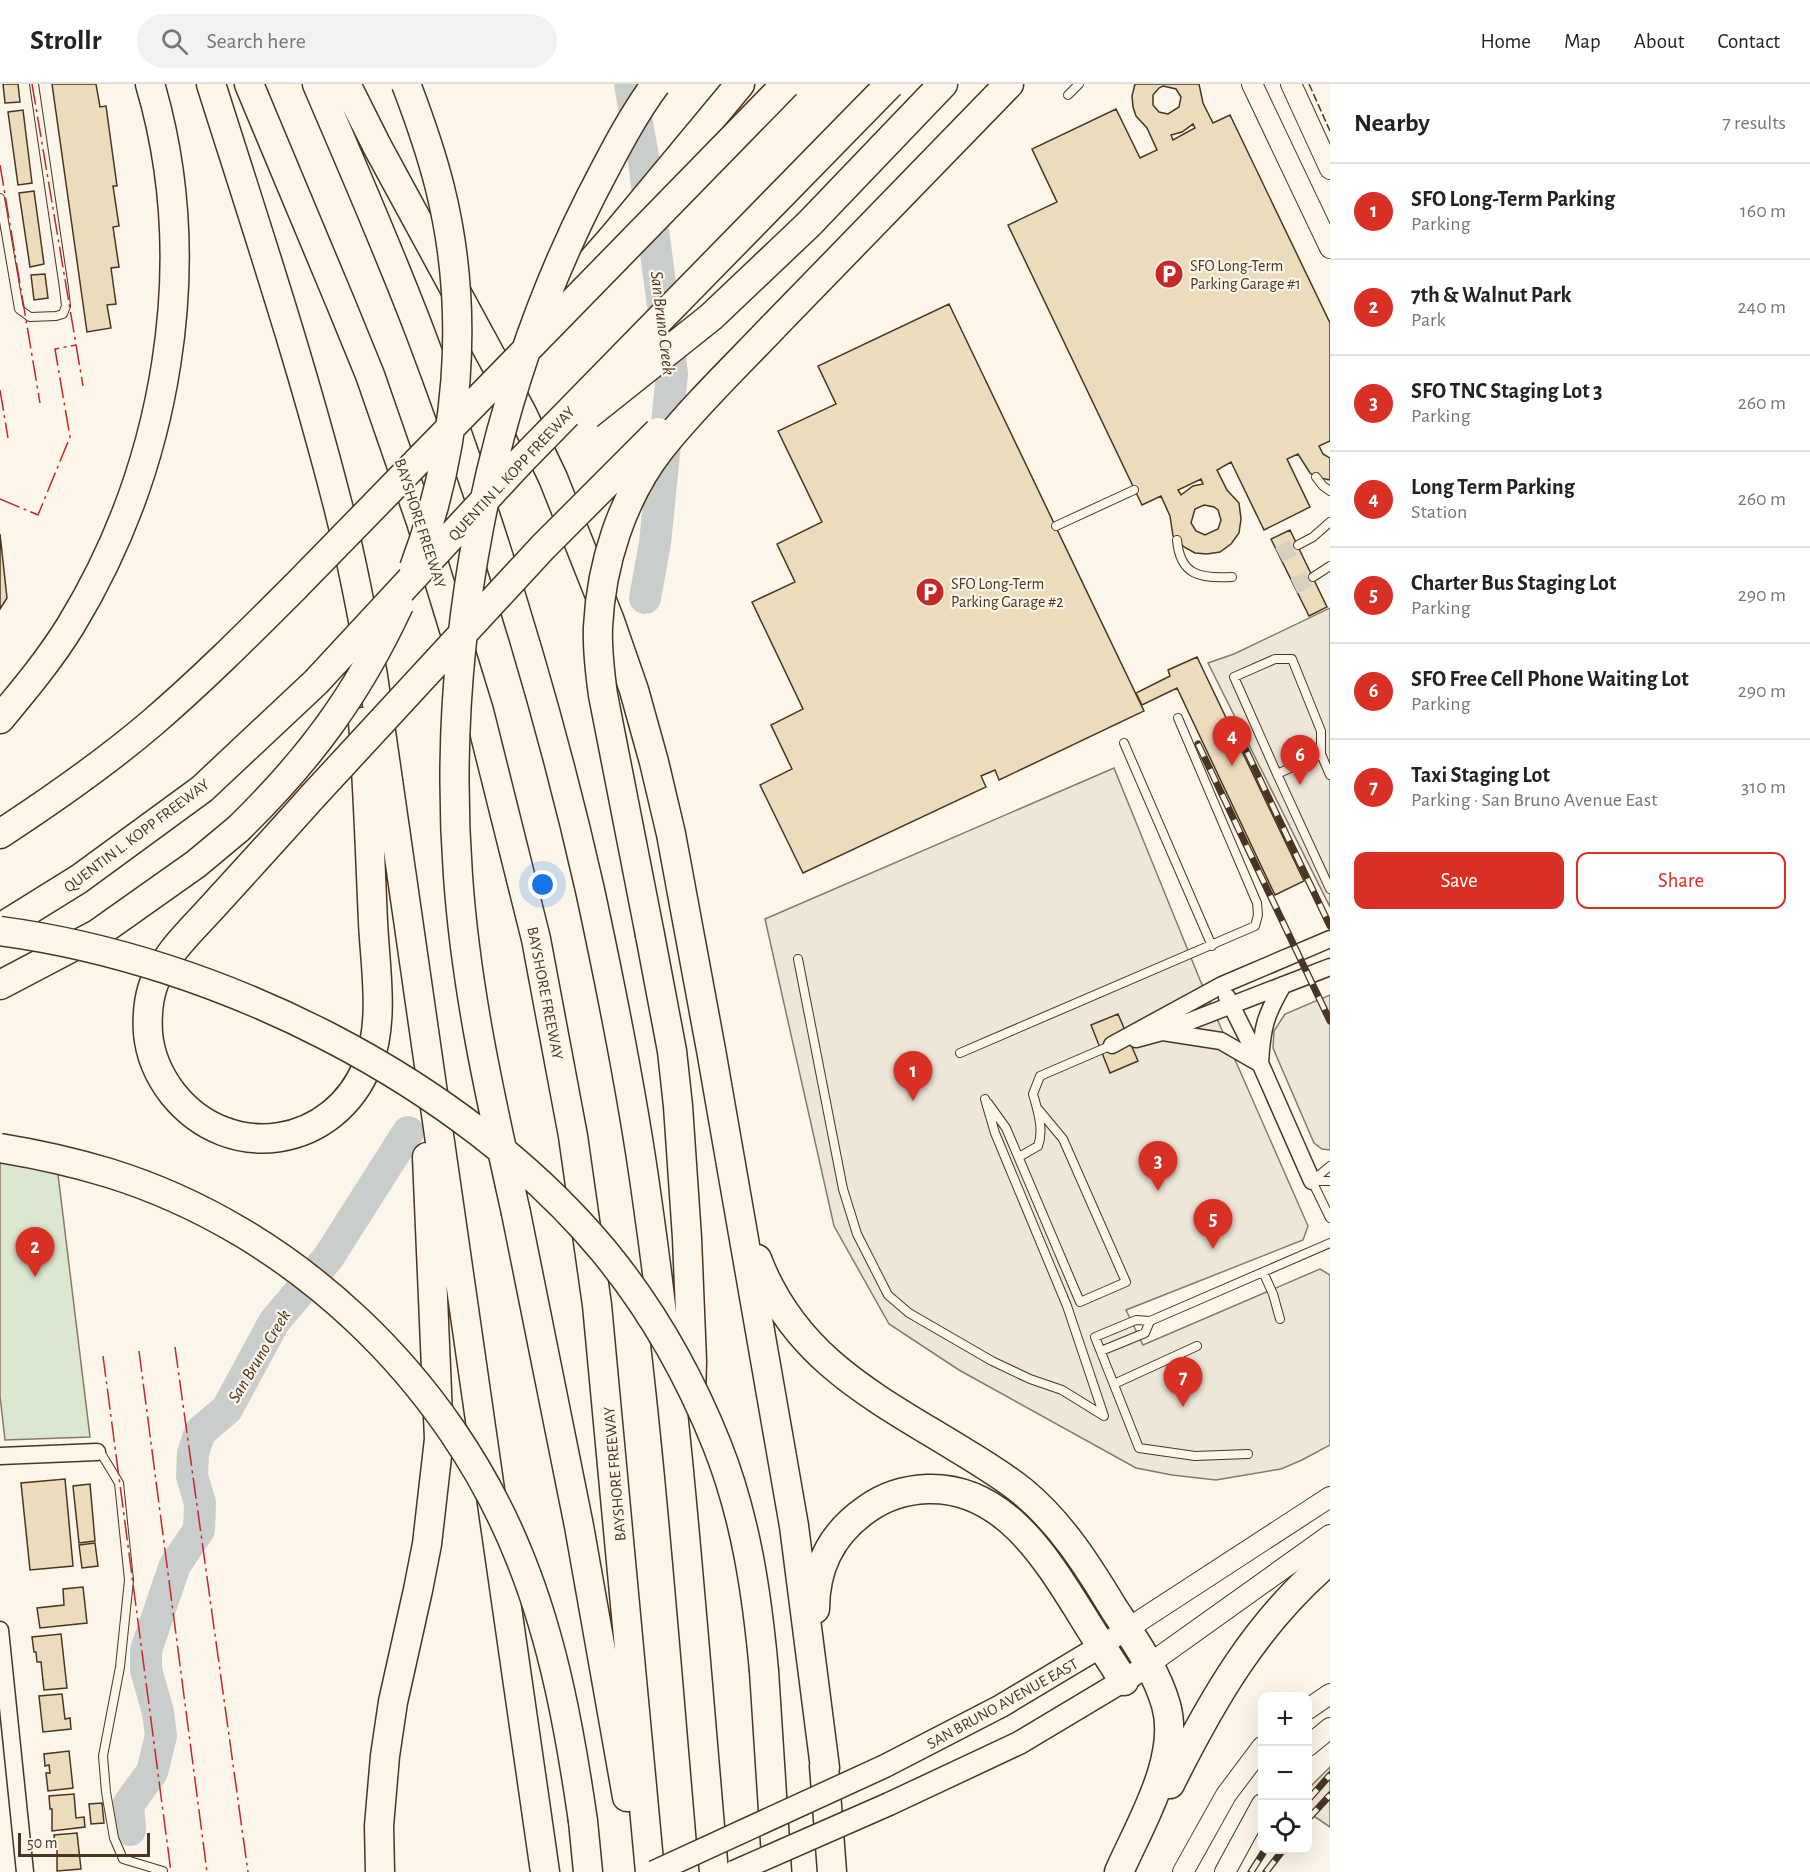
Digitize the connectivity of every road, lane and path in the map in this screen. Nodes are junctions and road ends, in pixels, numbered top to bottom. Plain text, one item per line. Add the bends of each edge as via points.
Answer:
1 (34, 84) edge
2 (150, 84) edge
3 (212, 84) edge
4 (249, 84) edge
5 (317, 84) edge
6 (346, 84) edge
7 (406, 84) edge
8 (656, 84) edge
9 (786, 84) edge
10 (891, 84) edge
11 (944, 84) edge
12 (1009, 84) edge
13 (1079, 84) edge
14 (1252, 84) edge
15 (1291, 84) edge
16 (736, 89) edge
17 (1068, 95) dead end
18 (1330, 169) edge
19 (0, 198) edge
20 (1330, 248) edge
21 (773, 327) junction
22 (321, 445) junction
23 (520, 462) junction
24 (1316, 477) dead end
25 (1134, 490) dead end
26 (1330, 491) edge
27 (386, 493) junction
28 (1330, 522) edge
29 (1056, 526) dead end
30 (1177, 540) dead end
31 (1298, 545) tunnel mouth
32 (1330, 566) edge
33 (1232, 577) dead end
34 (1313, 577) tunnel mouth
35 (1178, 718) dead end
36 (0, 719) edge
37 (1124, 743) dead end
38 (1322, 754) junction
39 (1276, 774) junction
40 (1330, 775) edge
41 (0, 834) edge
42 (1330, 889) edge
43 (0, 929) edge
44 (1330, 939) edge
45 (1212, 946) junction
46 (798, 959) dead end
47 (1330, 967) edge
48 (0, 985) edge
49 (1222, 985) junction
50 (1283, 985) junction
51 (1231, 1006) junction
52 (1162, 1032) junction
53 (1112, 1045) junction
54 (960, 1053) dead end
55 (1260, 1063) junction
56 (432, 1083) junction
57 (1038, 1109) junction
58 (724, 1126) junction
59 (0, 1148) edge
60 (1019, 1157) junction
61 (1330, 1166) edge
62 (1312, 1181) junction
63 (1330, 1181) edge
64 (1330, 1218) edge
65 (1330, 1243) edge
66 (1263, 1272) junction
67 (1280, 1319) dead end
68 (1150, 1321) junction
69 (1197, 1346) dead end
70 (1101, 1351) junction
71 (1114, 1384) junction
72 (97, 1452) joint
73 (1248, 1454) dead end
74 (0, 1456) edge
75 (1330, 1497) edge
76 (1330, 1535) edge
77 (1330, 1560) edge
78 (688, 1582) junction
79 (1127, 1629) junction
80 (0, 1630) edge
81 (1101, 1646) junction
82 (1148, 1665) junction
83 (1124, 1681) junction
84 (1330, 1694) edge
85 (1312, 1706) edge
86 (1330, 1728) edge
87 (1312, 1743) edge
88 (1258, 1752) edge
89 (825, 1768) junction
90 (1258, 1813) edge
91 (163, 1871) edge
92 (24, 1872) edge
93 (380, 1872) edge
94 (545, 1872) edge
95 (588, 1872) edge
96 (640, 1872) edge
97 (652, 1872) edge
98 (714, 1872) edge
99 (734, 1872) edge
100 (777, 1872) edge
101 (832, 1872) edge
102 (1119, 1872) edge
103 (1183, 1872) edge
104 (1225, 1872) edge

1 - 19 lane via 64,288 63,314 30,317 20,309
2 - 36 highway via 167,171 174,252 169,345 153,434 120,532 97,579 40,670
3 - 22 highway
4 - 97 highway, BAYSHORE FREEWAY via 353,333 421,522 479,711 536,939 573,1136 596,1295
5 - 78 highway via 417,323 482,503 534,672 571,813 613,1001 645,1187 670,1387
6 - 58 highway via 522,413 553,478 610,621 636,700 671,834
7 - 48 highway, bridge via 440,189 451,247 457,351 443,474 407,588 353,693 319,741 238,829 97,934
8 - 96 highway, bridge via 623,135 560,262 525,352 489,481 466,616 455,812 463,935 475,1017 579,1526
9 - 27 highway, bridge
10 - 23 highway, QUENTIN L. KOPP FREEWAY, bridge
11 - 23 highway, bridge via 809,224 711,317 552,444
12 - 21 highway
13 - 17 lane
14 - 20 street
15 - 18 street
16 - 27 highway, bridge via 607,244
21 - 22 highway, bridge via 646,443 487,605 312,797 176,948 153,985 149,1003 149,1044 155,1065 165,1084 197,1118 241,1137 287,1136 327,1119 358,1084 375,1041 376,981 362,703 345,576
21 - 78 highway, bridge via 683,421 641,477 626,507 607,564 599,608 598,661 603,695 672,1051 683,1165 692,1361
22 - 56 highway via 352,564 374,676
23 - 43 highway, QUENTIN L. KOPP FREEWAY, bridge via 316,682 202,789 79,879
24 - 26 lane
25 - 29 lane
27 - 41 highway, bridge via 295,587 151,724
28 - 31 lane
30 - 33 lane via 1178,556 1194,574
32 - 34 lane
35 - 45 lane via 1257,903 1255,926
37 - 45 lane
38 - 39 lane
38 - 39 lane via 1322,731 1292,660 1275,660 1234,677
38 - 40 lane
39 - 42 lane
43 - 100 highway, bridge via 87,947 159,968 232,993 301,1023 368,1059 493,1145 552,1196 603,1251 666,1341 702,1410 729,1480 756,1593
44 - 49 street
45 - 54 lane
46 - 60 lane via 843,1189 857,1234 888,1295 909,1313 992,1361 1062,1390 1104,1416 1067,1306 995,1133 985,1099 1006,1128
47 - 50 street
49 - 51 street
49 - 53 street
50 - 51 street
50 - 55 street via 1268,1011
51 - 52 street
51 - 55 street
52 - 53 street
52 - 55 street via 1221,1041
53 - 57 lane via 1040,1076 1033,1094
55 - 62 street
56 - 93 highway via 427,1162 438,1439 427,1544 385,1756
56 - 94 highway
57 - 60 lane via 1042,1137 1038,1146
57 - 60 lane via 1063,1139 1126,1282 1080,1302
58 - 79 highway via 757,1258 773,1293 802,1336 828,1363 871,1395 1023,1492 1074,1547
58 - 89 highway via 794,1526
59 - 95 highway, bridge via 110,1173 219,1220 320,1287 396,1360 435,1406 496,1504 541,1614 571,1741
61 - 62 lane
62 - 63 lane
62 - 64 lane
65 - 66 lane
66 - 67 lane
66 - 68 lane
68 - 70 lane via 1145,1333
68 - 70 lane via 1136,1320 1095,1337
69 - 71 lane
70 - 71 lane
71 - 73 lane via 1139,1448 1195,1456
72 - 74 street
72 - 91 lane via 119,1483 129,1580 120,1667 103,1756 106,1792 114,1838 123,1859
75 - 79 street, SAN BRUNO AVENUE EAST
76 - 82 street
77 - 102 highway via 1277,1611 1235,1666
78 - 98 highway
79 - 81 street, SAN BRUNO AVENUE EAST
79 - 82 highway
80 - 92 street
81 - 83 highway
81 - 89 highway via 1042,1556 1022,1530 1001,1513 946,1490 918,1490 880,1501 851,1521 836,1538 823,1560 818,1580 815,1617
81 - 97 main road, SAN BRUNO AVENUE EAST, bridge via 1001,1706 885,1766
82 - 83 main road
82 - 102 highway via 1168,1712 1167,1749 1157,1785
83 - 99 main road, bridge via 1019,1743
84 - 85 street
86 - 87 street
88 - 103 street via 1226,1795
89 - 101 highway
90 - 104 street

